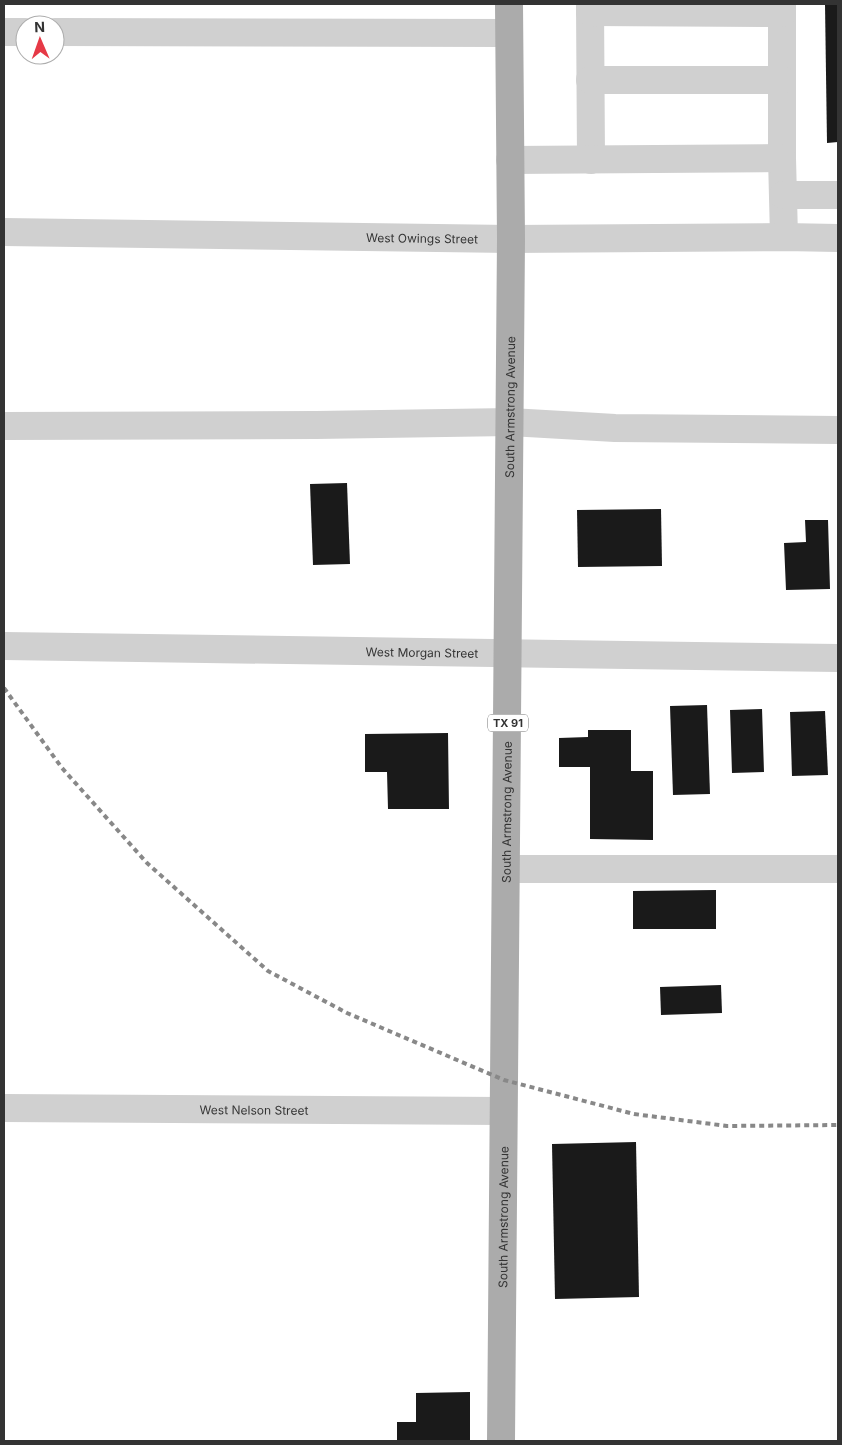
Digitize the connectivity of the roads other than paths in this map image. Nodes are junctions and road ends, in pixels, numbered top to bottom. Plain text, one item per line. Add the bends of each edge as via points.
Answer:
1 (509, 4) edge
2 (590, 8) edge
3 (782, 8) edge
4 (65, 32) edge
5 (509, 32) junction
6 (590, 80) junction
7 (782, 80) junction
8 (782, 158) junction
9 (510, 160) junction
10 (591, 160) junction
11 (783, 195) junction
12 (838, 195) edge
13 (4, 232) edge
14 (784, 237) junction
15 (838, 238) edge
16 (511, 239) junction
17 (510, 422) junction
18 (4, 426) edge
19 (838, 430) edge
20 (4, 646) edge
21 (508, 652) junction
22 (838, 658) edge
23 (506, 869) junction
24 (838, 869) edge
25 (4, 1108) edge
26 (503, 1110) junction
27 (501, 1441) edge

1 - 5 main road, South Armstrong Avenue / TX 91
2 - 3 street
2 - 6 street
3 - 7 street
4 - 5 street
5 - 9 main road, South Armstrong Avenue / TX 91
6 - 7 street
6 - 10 street
7 - 8 street
8 - 10 street
8 - 11 street
9 - 10 street
9 - 16 main road, South Armstrong Avenue / TX 91
11 - 12 street
11 - 14 street
13 - 16 street, West Owings Street
14 - 15 street, West Owings Street
14 - 16 street, West Owings Street
16 - 17 main road, South Armstrong Avenue / TX 91
17 - 18 street
17 - 19 street via 615,428
17 - 21 main road, South Armstrong Avenue / TX 91
20 - 21 street, West Morgan Street
21 - 22 street, West Morgan Street
21 - 23 main road, South Armstrong Avenue / TX 91
23 - 24 street
23 - 26 main road, South Armstrong Avenue / TX 91
25 - 26 street, West Nelson Street
26 - 27 main road, South Armstrong Avenue / TX 91

